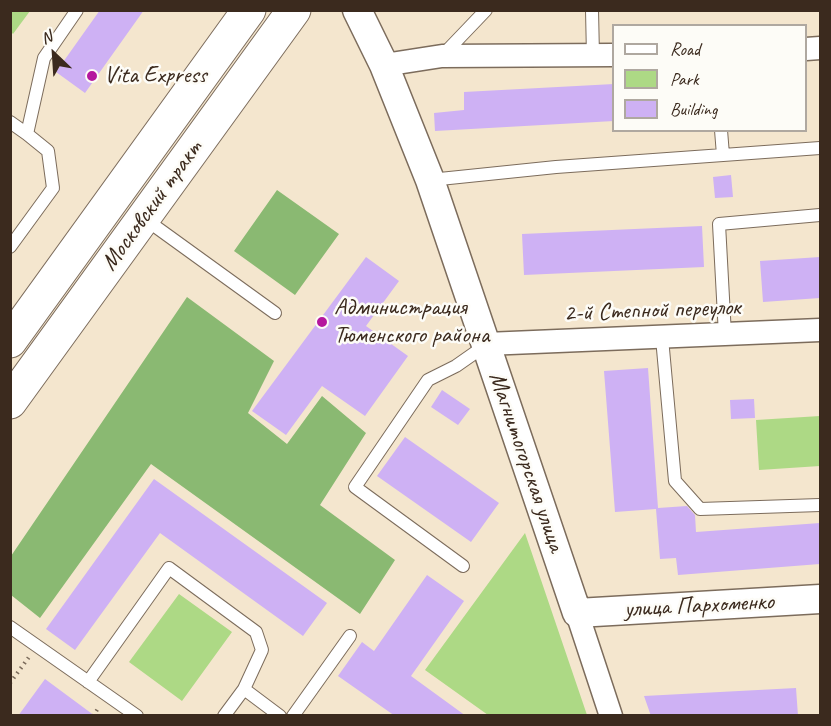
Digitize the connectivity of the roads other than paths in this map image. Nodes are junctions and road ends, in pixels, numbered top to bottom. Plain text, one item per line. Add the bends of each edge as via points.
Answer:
1 (77, 10) edge
2 (249, 10) edge
3 (294, 10) edge
4 (357, 10) edge
5 (486, 10) edge
6 (592, 10) edge
7 (442, 56) junction
8 (603, 56) edge
9 (384, 65) junction
10 (10, 122) edge
11 (721, 132) edge
12 (27, 134) junction
13 (820, 148) edge
14 (723, 155) junction
15 (430, 180) junction
16 (820, 214) edge
17 (144, 218) junction
18 (10, 247) edge
19 (275, 313) dead end
20 (820, 330) edge
21 (725, 335) junction
22 (662, 338) junction
23 (10, 341) edge
24 (486, 344) junction
25 (10, 402) edge
26 (820, 505) edge
27 (463, 566) dead end
28 (820, 599) edge
29 (577, 613) junction
30 (10, 627) edge
31 (350, 636) dead end
32 (88, 682) junction
33 (244, 689) junction
34 (137, 715) edge
35 (225, 716) edge
36 (280, 716) edge
37 (293, 716) edge
38 (611, 716) edge

1 - 12 lane via 45,58
2 - 23 main road, Московский тракт
3 - 17 main road, Московский тракт
4 - 9 street, Магнитогорская улица
5 - 7 lane
6 - 8 lane
7 - 8 street
7 - 9 street
9 - 15 street, Магнитогорская улица
10 - 12 lane
11 - 14 lane
12 - 18 lane via 48,151 52,188
13 - 14 lane
14 - 15 lane
15 - 24 street, Магнитогорская улица
16 - 21 lane via 719,224
17 - 19 lane
17 - 25 main road, Московский тракт
20 - 21 street, 2-й Степной переулок
21 - 22 street, 2-й Степной переулок
22 - 24 street, 2-й Степной переулок
22 - 26 lane via 675,481 700,509
24 - 27 lane via 428,380 355,487
24 - 29 street, Магнитогорская улица
28 - 29 street, улица Пархоменко
29 - 38 street, Магнитогорская улица
30 - 32 lane
31 - 37 lane
32 - 33 lane via 169,568 256,632 262,650
32 - 34 lane
33 - 35 lane
33 - 36 lane

